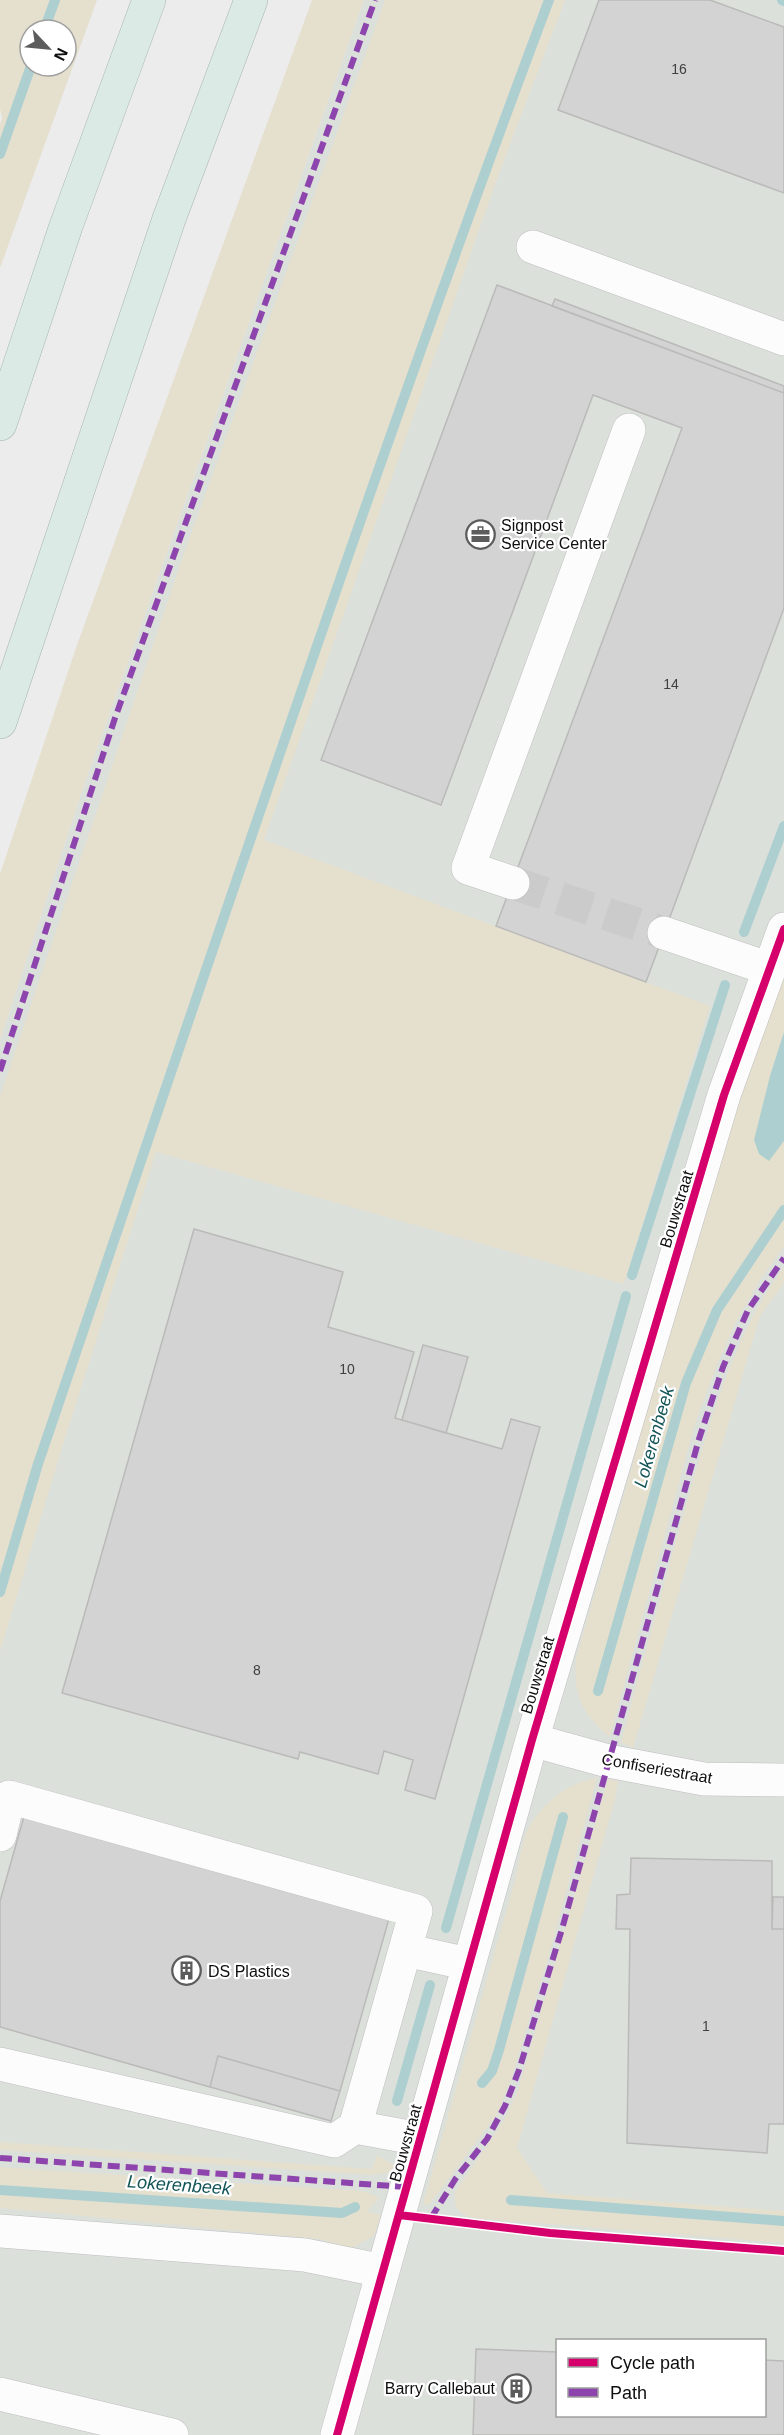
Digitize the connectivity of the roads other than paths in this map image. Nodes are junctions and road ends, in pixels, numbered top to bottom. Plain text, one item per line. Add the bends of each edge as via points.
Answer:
1 (149, 0) edge
2 (251, 0) edge
3 (533, 247) dead end
4 (784, 339) edge
5 (0, 424) edge
6 (629, 430) dead end
7 (0, 722) edge
8 (513, 883) tunnel mouth
9 (784, 929) edge
10 (664, 933) tunnel mouth
11 (770, 969) junction
12 (532, 1740) junction
13 (784, 1780) edge
14 (0, 1835) edge
15 (405, 1950) junction
16 (469, 1964) junction
17 (0, 2064) edge
18 (355, 2127) junction
19 (420, 2139) junction
20 (0, 2231) edge
21 (383, 2271) junction
22 (0, 2394) edge
23 (172, 2435) edge
24 (337, 2435) edge

1 - 5 highway via 66,226
2 - 7 highway via 169,219
3 - 4 street
6 - 8 street via 468,868
9 - 11 street, Bouwstraat
10 - 11 street
11 - 12 street, Bouwstraat via 724,1095
12 - 13 street, Confiseriestraat via 608,1761 704,1779
12 - 16 street, Bouwstraat
14 - 15 street via 9,1797 416,1911
15 - 16 street
15 - 18 street
16 - 19 street, Bouwstraat
17 - 18 street via 334,2141
18 - 19 street
19 - 21 street, Bouwstraat
20 - 21 street via 305,2255
21 - 24 street, Bouwstraat
22 - 23 street

